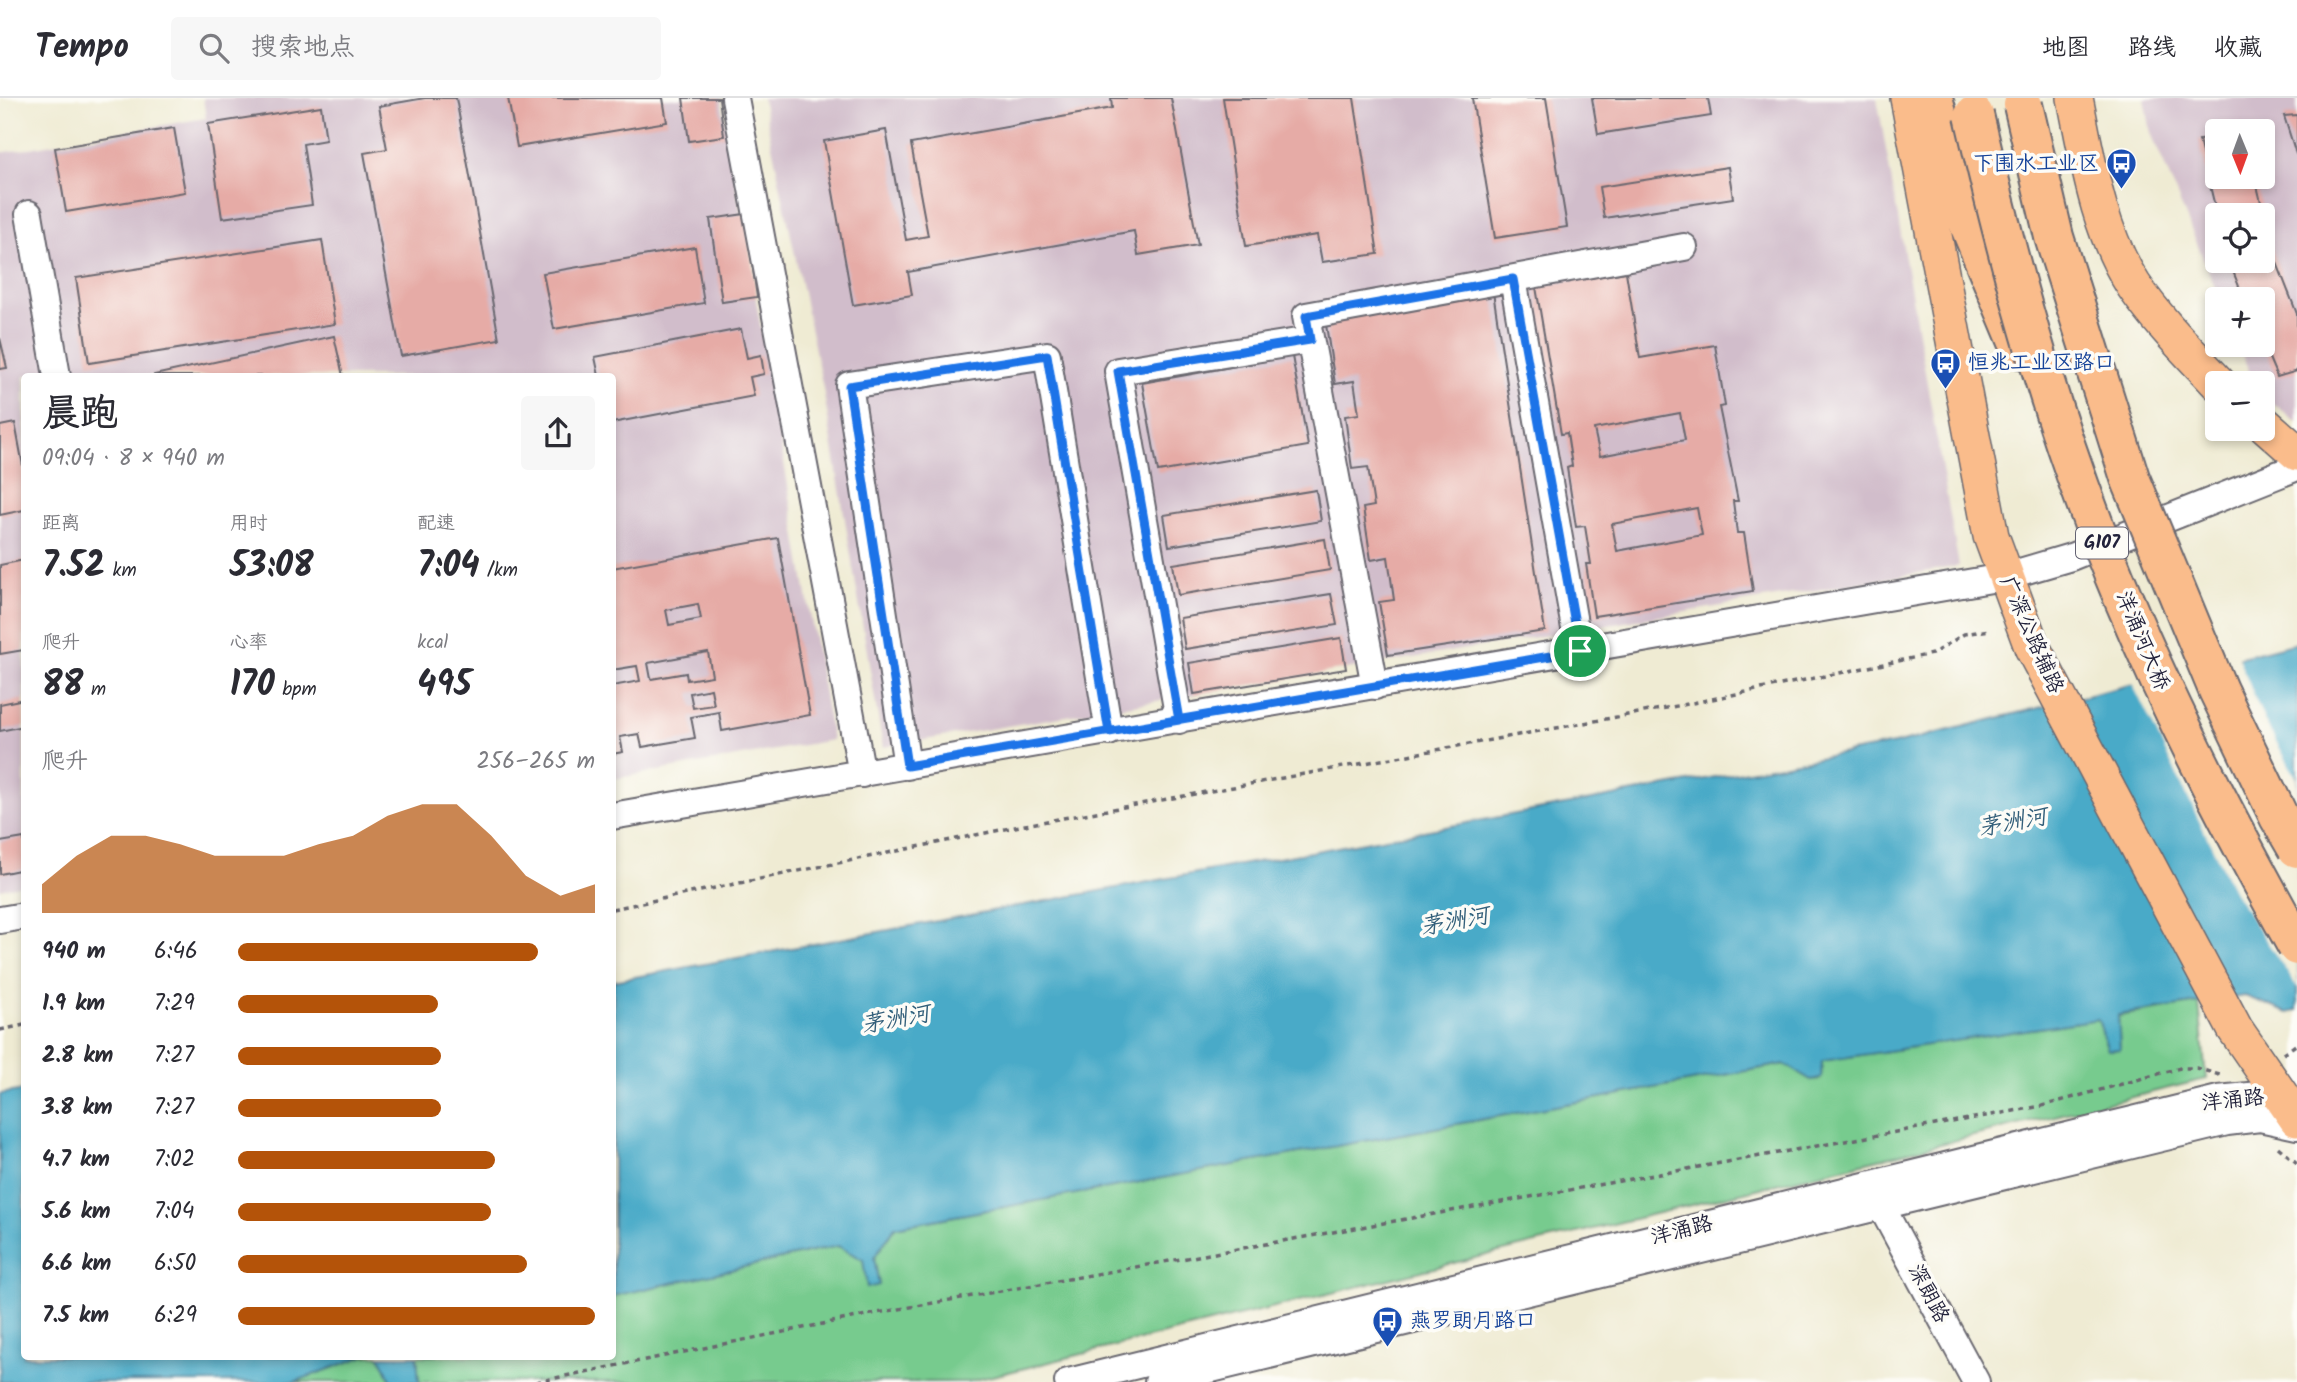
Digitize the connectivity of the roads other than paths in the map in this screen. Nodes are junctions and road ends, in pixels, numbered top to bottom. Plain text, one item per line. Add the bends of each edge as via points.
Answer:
1 (735, 98) edge
2 (2076, 98) edge
3 (2022, 102) edge
4 (1925, 103) edge
5 (1972, 107) edge
6 (29, 214) dead end
7 (1684, 247) dead end
8 (1513, 279) junction
9 (1310, 340) junction
10 (2208, 371) edge
11 (56, 373) edge
12 (2275, 434) edge
13 (2297, 453) edge
14 (2073, 466) junction
15 (2297, 467) edge
16 (2003, 577) junction
17 (1580, 651) junction
18 (1375, 686) junction
19 (1179, 720) junction
20 (1109, 732) junction
21 (907, 766) junction
22 (862, 774) junction
23 (616, 815) edge
24 (2297, 848) edge
25 (21, 916) edge
26 (0, 920) edge
27 (2297, 946) edge
28 (2238, 1108) junction
29 (2293, 1111) edge
30 (1881, 1206) junction
31 (1068, 1382) edge
32 (1158, 1382) edge
33 (1976, 1382) edge

1 - 22 street
2 - 10 main road via 2107,232 2134,285
3 - 24 highway, G107, bridge via 2054,237 2130,478 2218,690
4 - 14 highway, bridge via 1965,215
4 - 16 main road, 广深公路辅路 via 1987,516
5 - 14 highway, 洋涌河大桥 / G107, bridge via 2006,256
6 - 11 street
7 - 8 street
8 - 9 street via 1306,316
8 - 17 street
9 - 18 street
9 - 19 street via 1118,371
12 - 13 main road
14 - 27 highway, 洋涌河大桥 / G107, bridge via 2169,704
15 - 16 street via 2071,557
16 - 17 street
16 - 29 main road, 广深公路辅路 via 2032,647 2235,1029
17 - 18 street
18 - 19 street
19 - 20 street
20 - 21 street
20 - 21 street via 1047,355 849,386
21 - 22 street
22 - 23 street
25 - 26 street
28 - 29 street, 洋涌路 via 2259,1095
28 - 30 street, 洋涌路
28 - 31 street, 洋涌路
30 - 32 street, 洋涌路
30 - 33 street, 深朗路

